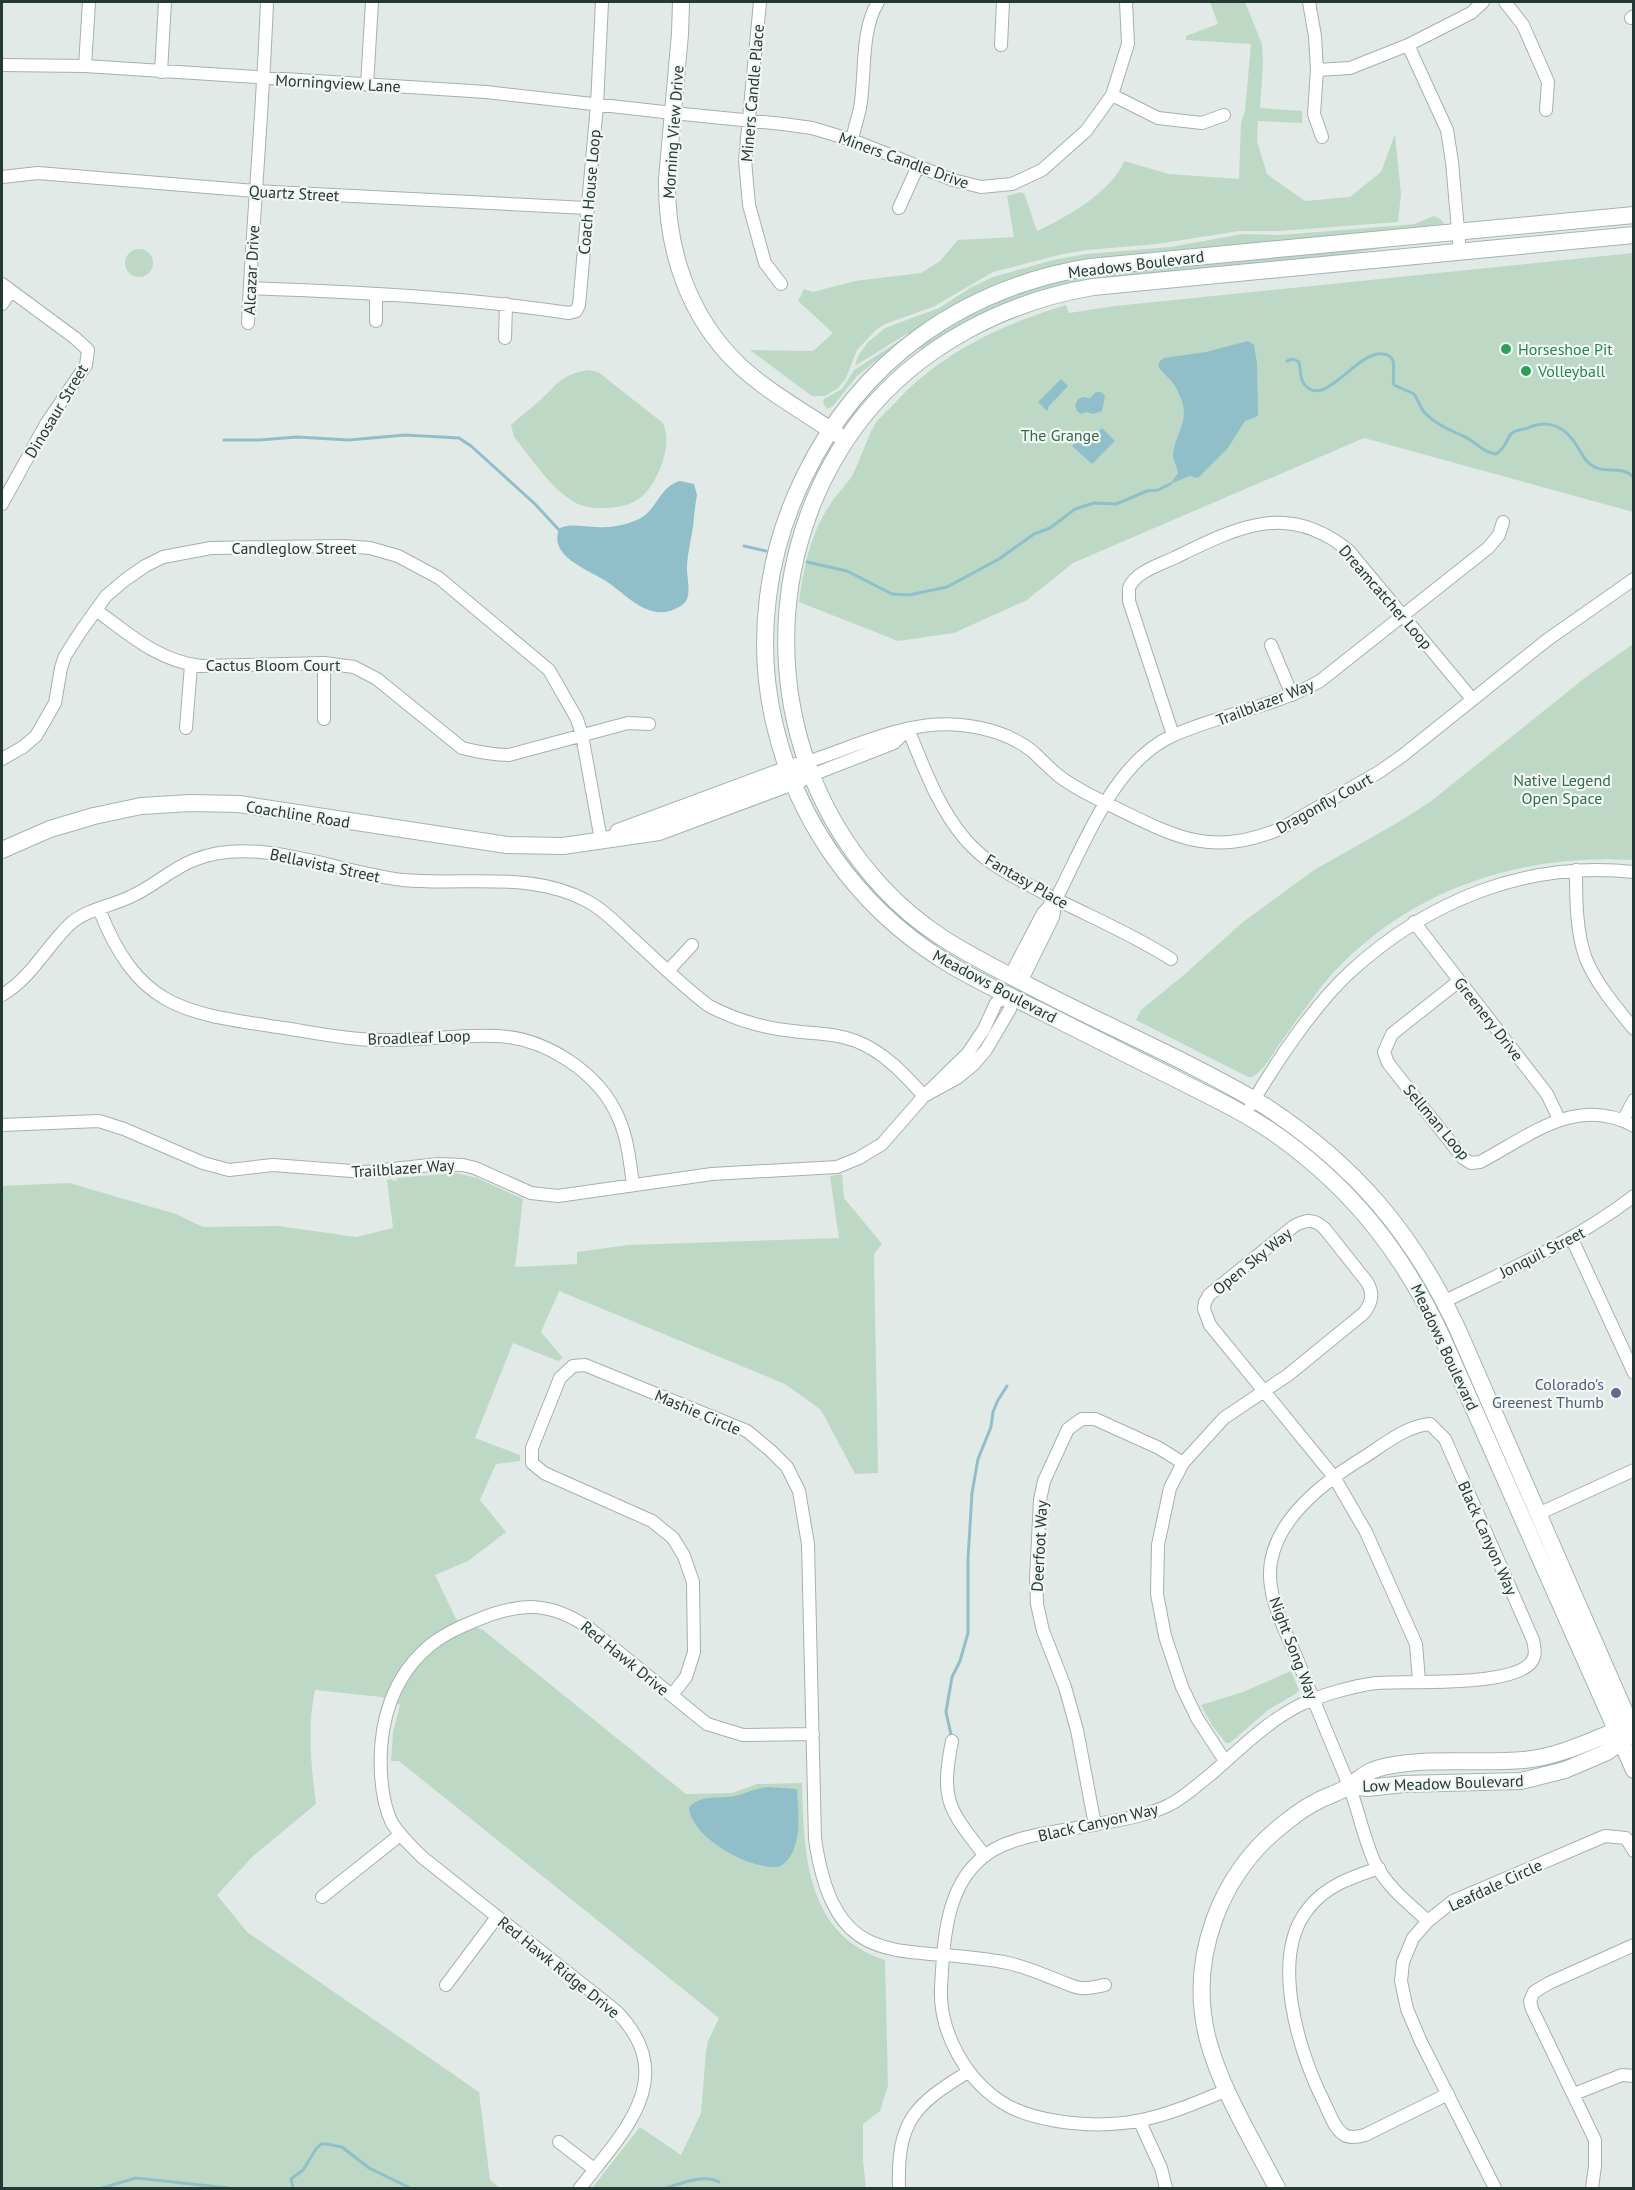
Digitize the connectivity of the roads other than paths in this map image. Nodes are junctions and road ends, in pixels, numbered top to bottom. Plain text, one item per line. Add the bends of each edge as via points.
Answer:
1 (89, 2) edge
2 (165, 2) edge
3 (267, 2) edge
4 (372, 2) edge
5 (602, 2) edge
6 (681, 2) edge
7 (760, 2) edge
8 (878, 2) edge
9 (1003, 2) edge
10 (1126, 2) edge
11 (1309, 2) edge
12 (1483, 2) edge
13 (1505, 2) edge
14 (1001, 45) dead end
15 (1408, 45) junction
16 (2, 65) edge
17 (85, 66) junction
18 (1317, 70) junction
19 (161, 72) junction
20 (264, 79) junction
21 (367, 85) junction
22 (1112, 95) junction
23 (597, 105) junction
24 (1546, 110) dead end
25 (673, 114) junction
26 (1224, 114) dead end
27 (748, 121) junction
28 (1322, 137) dead end
29 (852, 140) junction
30 (918, 166) junction
31 (2, 177) edge
32 (255, 191) junction
33 (588, 208) junction
34 (899, 208) dead end
35 (1634, 215) edge
36 (1458, 232) junction
37 (1634, 235) edge
38 (1460, 252) junction
39 (782, 284) dead end
40 (6, 288) edge
41 (250, 288) junction
42 (376, 294) junction
43 (2, 304) edge
44 (506, 304) junction
45 (376, 321) dead end
46 (248, 323) dead end
47 (505, 338) dead end
48 (830, 429) junction
49 (846, 440) junction
50 (2, 504) edge
51 (1503, 522) dead end
52 (1634, 579) edge
53 (96, 610) junction
54 (1404, 615) junction
55 (1271, 645) dead end
56 (324, 663) junction
57 (191, 664) junction
58 (1292, 695) junction
59 (1472, 699) junction
60 (324, 719) dead end
61 (649, 724) dead end
62 (186, 728) dead end
63 (908, 729) junction
64 (582, 735) junction
65 (1173, 735) junction
66 (2, 759) edge
67 (809, 768) junction
68 (790, 775) junction
69 (1106, 802) junction
70 (601, 840) junction
71 (2, 850) edge
72 (1576, 870) junction
73 (1634, 872) edge
74 (1056, 899) junction
75 (99, 909) junction
76 (1414, 922) junction
77 (692, 945) dead end
78 (1171, 959) dead end
79 (668, 971) junction
80 (1015, 979) junction
81 (1460, 981) junction
82 (2, 995) edge
83 (1009, 995) junction
84 (1097, 1021) junction
85 (1634, 1029) edge
86 (924, 1096) junction
87 (1634, 1100) edge
88 (1250, 1107) junction
89 (1559, 1119) junction
90 (1628, 1123) edge
91 (2, 1125) edge
92 (633, 1185) junction
93 (1634, 1196) edge
94 (1365, 1214) junction
95 (1572, 1239) junction
96 (1445, 1301) junction
97 (1634, 1338) edge
98 (1622, 1345) junction
99 (1634, 1373) edge
100 (1265, 1392) junction
101 (1430, 1424) joint
102 (1183, 1463) junction
103 (1634, 1470) edge
104 (1334, 1477) junction
105 (1538, 1514) junction
106 (1419, 1681) junction
107 (672, 1695) junction
108 (1312, 1699) junction
109 (813, 1734) junction
110 (1627, 1734) edge
111 (952, 1741) dead end
112 (1225, 1761) junction
113 (1634, 1770) edge
114 (1349, 1786) junction
115 (1095, 1825) junction
116 (400, 1835) junction
117 (1634, 1851) edge
118 (985, 1856) junction
119 (1379, 1868) junction
120 (322, 1897) dead end
121 (497, 1917) junction
122 (1428, 1921) junction
123 (1634, 1945) edge
124 (944, 1955) junction
125 (446, 1985) dead end
126 (1105, 1985) dead end
127 (968, 2072) junction
128 (1634, 2076) edge
129 (1227, 2090) junction
130 (1448, 2094) junction
131 (1574, 2094) junction
132 (1140, 2122) junction
133 (560, 2142) dead end
134 (594, 2169) junction
135 (580, 2188) edge
136 (899, 2188) edge
137 (1166, 2188) edge
138 (1277, 2188) edge
139 (1495, 2188) edge
140 (1592, 2188) edge

1 - 17 street
2 - 19 street
3 - 20 street, Alcazar Drive
4 - 21 street
5 - 23 street, Coach House Loop
6 - 25 main road, Morning View Drive
7 - 27 street, Miners Candle Place
8 - 29 street via 868,30 860,108
9 - 14 street
10 - 22 street, Miners Candle Drive via 1128,44
11 - 18 street
12 - 15 street via 1471,13
13 - 24 street via 1523,25 1548,82
15 - 18 street via 1350,68
15 - 36 street via 1447,130
16 - 17 street, Morningview Lane
17 - 19 street, Morningview Lane
18 - 28 street via 1314,114
19 - 20 street, Morningview Lane
20 - 21 street, Morningview Lane
20 - 32 street, Alcazar Drive
21 - 23 street, Morningview Lane via 486,92
22 - 26 street via 1158,118 1202,123
22 - 30 street, Miners Candle Drive via 1086,131 1042,171 1012,184 981,187
23 - 25 street, Morningview Lane
23 - 33 street, Coach House Loop
25 - 27 street, Miners Candle Drive
25 - 48 main road, Morning View Drive via 667,179 669,221 677,262 693,303 740,366
27 - 29 street, Miners Candle Drive via 812,128
27 - 39 street, Miners Candle Place via 749,205 765,263
29 - 30 street, Miners Candle Drive
30 - 34 street
31 - 32 street, Quartz Street via 38,173
32 - 33 street, Quartz Street
32 - 41 street, Alcazar Drive
33 - 44 street, Coach House Loop via 576,310 569,313
35 - 36 main road, Meadows Boulevard
36 - 38 street
36 - 48 main road, Meadows Boulevard via 1107,265 1044,278 995,294 930,329 868,382
37 - 38 main road, Meadows Boulevard
38 - 49 main road, Meadows Boulevard via 1109,285 1049,297 1003,313 942,346 894,384
40 - 43 street
40 - 50 street, Dinosaur Street via 88,350 86,365 46,424
41 - 42 street, Coach House Loop
41 - 46 street, Alcazar Drive
42 - 44 street, Coach House Loop
42 - 45 street
44 - 47 street
48 - 49 main road, Morning View Drive
48 - 68 main road, Meadows Boulevard via 788,513 769,588 766,674 772,716
49 - 67 main road, Meadows Boulevard via 807,520 789,591 785,642 788,691
51 - 54 street, Trailblazer Way via 1499,535 1488,548
52 - 59 street, Dragonfly Court
53 - 57 street, Cactus Bloom Court via 157,653
53 - 64 street, Candleglow Street via 125,580 163,557 194,550 370,548 398,556 439,578 542,664 558,684
53 - 66 street, Candleglow Street via 65,656 55,703 47,720 36,736
54 - 58 street, Trailblazer Way via 1336,671
54 - 59 street, Dreamcatcher Loop
54 - 65 street, Dreamcatcher Loop via 1338,542 1307,527 1290,524 1260,523 1234,530 1141,574 1129,588 1129,601
55 - 58 street
56 - 57 street, Cactus Bloom Court
56 - 60 street
56 - 64 street, Cactus Bloom Court via 354,667 377,679 462,748 509,755
57 - 62 street
58 - 65 street, Trailblazer Way
59 - 69 street, Dragonfly Court via 1379,772 1267,834 1226,843 1195,840 1166,832
61 - 64 street, Cactus Bloom Court via 628,723
63 - 67 street, Dragonfly Court via 894,743
63 - 69 street, Dragonfly Court via 954,724 1001,734 1030,750 1072,785
63 - 74 street, Fantasy Place via 939,801 966,840 994,865
64 - 70 street, Candleglow Street
65 - 69 street, Trailblazer Way via 1137,760
67 - 68 main road, Coachline Road
67 - 80 main road, Meadows Boulevard via 835,825 881,886 933,933
68 - 70 main road, Coachline Road via 659,832
68 - 83 main road, Meadows Boulevard via 805,811 844,873 880,911 942,960
69 - 74 street, Trailblazer Way
70 - 71 main road, Coachline Road via 553,846 507,845 239,804 190,803 141,806 94,816 50,829
72 - 73 street
72 - 76 street via 1524,877 1489,887
72 - 85 street via 1586,957 1596,978
74 - 78 street, Fantasy Place
74 - 80 street, Trailblazer Way via 1053,917
75 - 79 street, Bellavista Street via 133,896 196,859 234,851 267,853 400,880 531,882 549,886 603,911
75 - 82 street, Bellavista Street via 70,924 34,969
75 - 92 street, Broadleaf Loop via 122,957 136,975 165,1000 201,1014 367,1040 499,1036 547,1048 581,1071 618,1116
76 - 81 street, Greenery Drive
76 - 88 street via 1380,946 1322,1002
77 - 79 street
79 - 86 street, Bellavista Street via 696,996 728,1016 750,1024 829,1033 858,1042 894,1065
80 - 84 main road, Meadows Boulevard
81 - 89 street, Greenery Drive via 1547,1094
81 - 89 street, Sellman Loop via 1392,1034 1384,1052 1388,1063 1471,1163 1489,1158
83 - 84 main road via 1021,990 1079,1018
83 - 86 street, Trailblazer Way via 996,1003 968,1053
83 - 88 main road, Meadows Boulevard
84 - 88 main road, Meadows Boulevard
86 - 92 street, Trailblazer Way via 882,1144 837,1167 735,1172
87 - 90 street
88 - 94 main road, Meadows Boulevard
88 - 96 main road, Meadows Boulevard via 1288,1121 1343,1166 1404,1234
89 - 90 street, Sellman Loop via 1602,1115
91 - 92 street, Trailblazer Way via 99,1121 229,1170 273,1165 365,1172 453,1164 475,1168 544,1195 574,1195
93 - 95 street, Jonquil Street
94 - 96 main road via 1380,1222 1436,1299
94 - 110 main road, Meadows Boulevard via 1401,1260 1429,1309
95 - 96 street, Jonquil Street
95 - 98 street
96 - 105 main road, Meadows Boulevard
97 - 98 street
98 - 99 street
100 - 100 street, Open Sky Way via 1210,1325 1205,1302 1294,1226 1310,1220 1319,1223 1331,1236 1367,1282 1372,1299 1364,1313
100 - 102 street via 1224,1418
100 - 104 street, Open Sky Way
101 - 104 street, Night Song Way via 1409,1430
101 - 106 street, Black Canyon Way via 1445,1439 1533,1640 1535,1653 1524,1669 1490,1678
102 - 112 street via 1170,1488 1158,1545 1157,1594 1165,1636 1182,1687
102 - 115 street, Deerfoot Way via 1095,1419 1082,1419 1068,1430 1044,1481 1037,1604 1077,1730
103 - 105 street
104 - 106 street, Open Sky Way via 1366,1532 1416,1644
104 - 108 street, Night Song Way via 1299,1509 1280,1535 1271,1561 1274,1602
105 - 110 main road, Meadows Boulevard
106 - 108 street, Black Canyon Way via 1374,1683
107 - 109 street, Red Hawk Drive via 707,1724 731,1732
107 - 109 street, Mashie Circle via 686,1677 693,1652 693,1582 684,1556 673,1538 652,1521 544,1473 532,1463 532,1448 560,1378 573,1366 585,1365 747,1431 787,1467 799,1491 808,1544
107 - 116 street, Red Hawk Drive via 589,1628 558,1611 518,1607 460,1627 434,1643 410,1667 386,1714 380,1744 382,1792
108 - 112 street, Black Canyon Way via 1278,1716
108 - 114 street, Night Song Way
109 - 124 street, Mashie Circle via 815,1839 820,1869 836,1912 848,1927 874,1945
110 - 113 main road, Meadows Boulevard
110 - 114 main road, Low Meadow Boulevard via 1565,1770 1521,1781
111 - 118 street via 946,1771 950,1805
112 - 115 street, Black Canyon Way via 1169,1805
114 - 119 street, Night Song Way
114 - 129 main road, Low Meadow Boulevard via 1313,1803 1258,1846 1235,1876 1216,1914 1205,1955 1202,1997 1208,2040
115 - 118 street, Black Canyon Way via 1003,1845
116 - 120 street
116 - 121 street, Red Hawk Ridge Drive
117 - 122 street, Leafdale Circle via 1626,1838 1605,1836 1453,1901
118 - 124 street, Black Canyon Way via 955,1893 947,1916
119 - 122 street, Night Song Way via 1390,1887
119 - 130 street via 1328,1889 1307,1909 1295,1932 1291,2002 1299,2042 1311,2077 1335,2124 1342,2134 1353,2138
121 - 125 street
121 - 134 street, Red Hawk Ridge Drive via 616,2011 638,2041 646,2072 639,2108
122 - 130 street, Leafdale Circle via 1413,1938 1402,1962 1401,1981 1407,2009
123 - 131 street via 1549,1983 1534,1992 1530,2001
124 - 126 street, Mashie Circle via 1009,1964 1081,1989
124 - 127 street, Black Canyon Way via 943,2018
127 - 132 street, Black Canyon Way via 986,2091 1028,2115 1087,2126
127 - 136 street via 927,2099 906,2128 900,2149
128 - 131 street via 1622,2074
129 - 132 street, Black Canyon Way
129 - 138 main road, Low Meadow Boulevard
130 - 139 street, Leafdale Circle
131 - 140 street via 1595,2140
132 - 137 street
133 - 134 street
134 - 135 street, Red Hawk Ridge Drive

